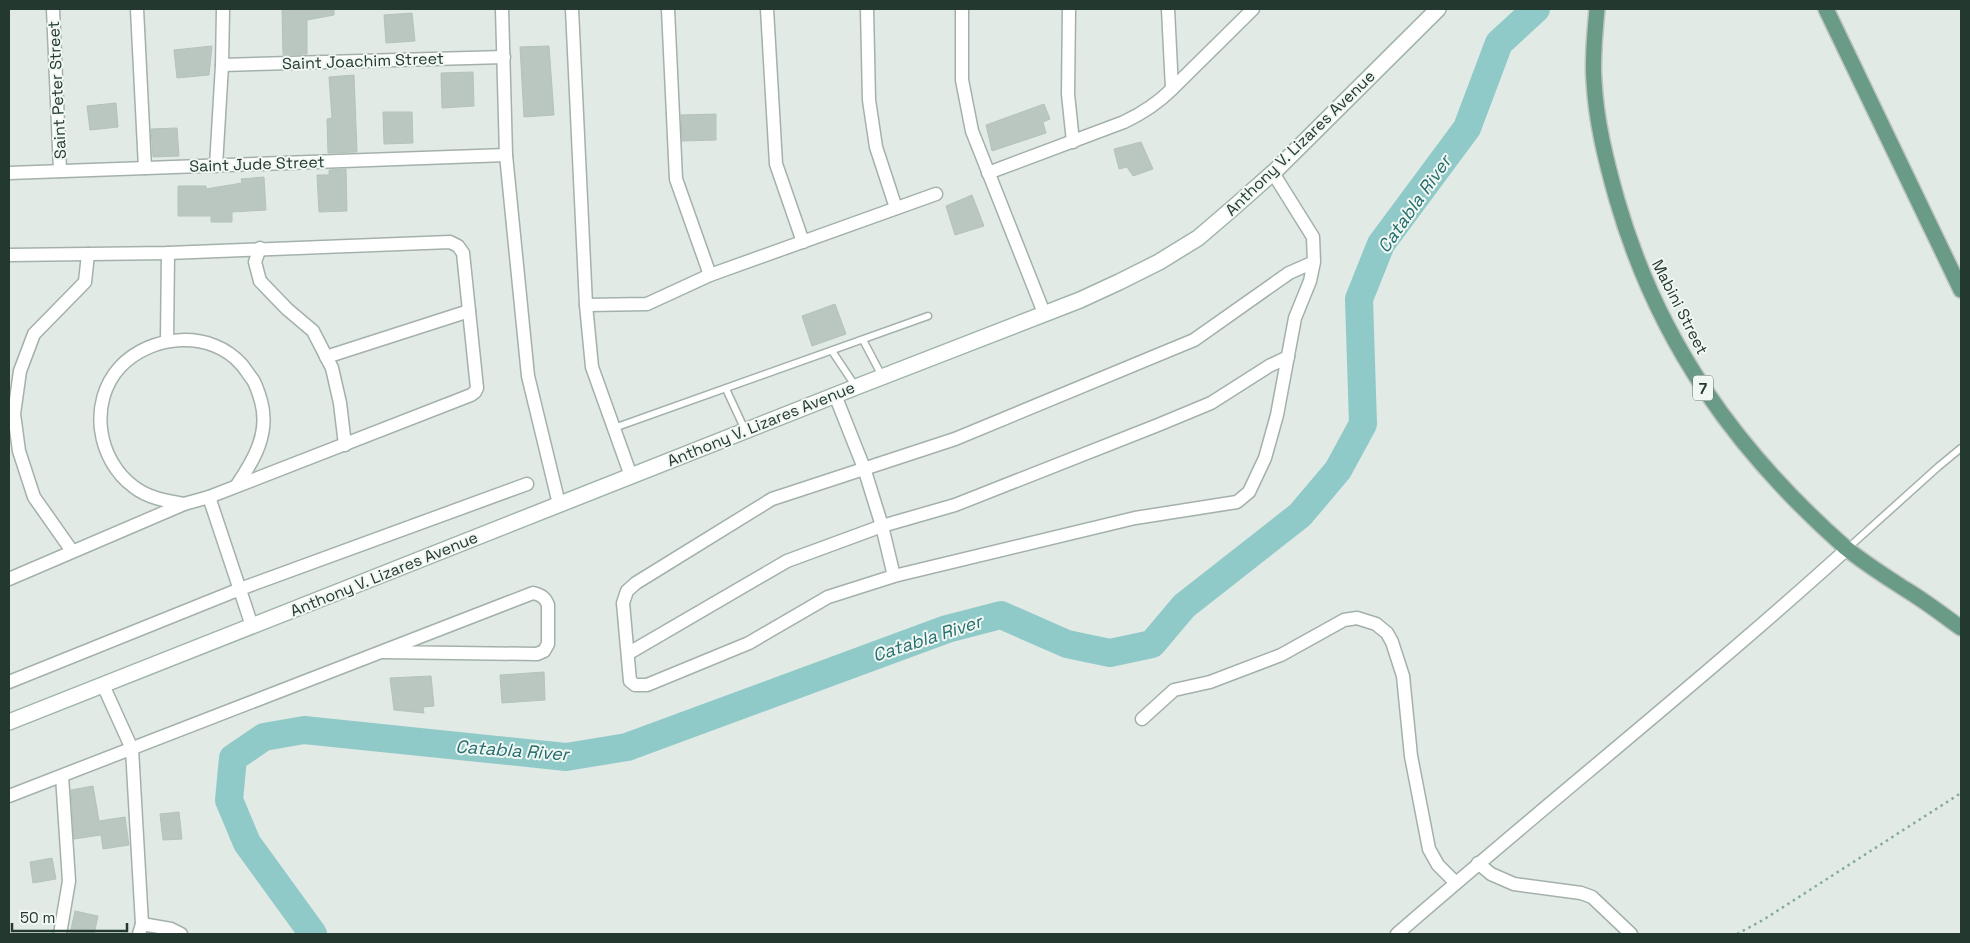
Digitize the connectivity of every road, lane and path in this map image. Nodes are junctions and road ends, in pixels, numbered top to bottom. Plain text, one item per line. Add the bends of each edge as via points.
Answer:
1 (53, 9) edge
2 (137, 9) edge
3 (223, 9) edge
4 (502, 9) edge
5 (572, 9) edge
6 (668, 9) edge
7 (767, 9) edge
8 (866, 9) edge
9 (962, 9) edge
10 (1069, 9) edge
11 (1168, 9) edge
12 (1253, 9) edge
13 (1438, 9) edge
14 (1596, 9) edge
15 (1826, 9) edge
16 (504, 57) junction
17 (222, 65) junction
18 (1172, 89) junction
19 (1073, 142) junction
20 (506, 155) junction
21 (216, 166) junction
22 (145, 168) junction
23 (60, 171) junction
24 (988, 172) junction
25 (9, 173) edge
26 (1273, 173) junction
27 (936, 194) dead end
28 (896, 208) junction
29 (802, 242) junction
30 (260, 248) junction
31 (168, 253) junction
32 (88, 254) junction
33 (9, 255) edge
34 (1314, 262) junction
35 (710, 275) junction
36 (1961, 290) edge
37 (586, 305) junction
38 (469, 311) junction
39 (1044, 312) junction
40 (928, 316) dead end
41 (167, 340) junction
42 (863, 340) junction
43 (832, 350) junction
44 (326, 357) junction
45 (1288, 357) junction
46 (882, 376) junction
47 (856, 386) junction
48 (726, 389) junction
49 (835, 395) junction
50 (614, 428) junction
51 (745, 430) junction
52 (345, 445) junction
53 (1961, 448) edge
54 (864, 468) junction
55 (631, 476) junction
56 (527, 484) dead end
57 (237, 485) junction
58 (210, 497) junction
59 (184, 504) junction
60 (559, 504) junction
61 (882, 526) junction
62 (1848, 549) junction
63 (72, 551) junction
64 (894, 576) junction
65 (9, 579) edge
66 (240, 589) junction
67 (252, 626) junction
68 (1961, 628) edge
69 (383, 652) junction
70 (629, 653) junction
71 (9, 682) edge
72 (103, 685) junction
73 (1142, 719) dead end
74 (9, 722) edge
75 (132, 749) junction
76 (62, 776) junction
77 (1961, 793) edge
78 (9, 796) edge
79 (1478, 863) junction
80 (1456, 883) junction
81 (140, 929) edge
82 (60, 934) edge
83 (181, 934) edge
84 (1397, 934) edge
85 (1632, 934) edge
86 (1737, 934) edge

1 - 23 street, Saint Peter Street
2 - 22 street
3 - 17 street
4 - 16 street
5 - 37 street
6 - 35 street via 676,180
7 - 29 street via 776,164
8 - 28 street via 869,100 876,147
9 - 24 street via 962,80 972,131
10 - 19 street via 1068,94
11 - 18 street
12 - 18 street
13 - 26 main road, Anthony V. Lizares Avenue
14 - 62 main road, Mabini Street / 7 via 1596,102 1611,178 1639,267 1657,308 1690,367 1736,435 1796,501
15 - 36 main road
16 - 17 street, Saint Joachim Street
16 - 20 street
17 - 21 street
18 - 19 street via 1144,112
19 - 24 street
20 - 21 street, Saint Jude Street
20 - 60 street via 528,376
21 - 22 street, Saint Jude Street
22 - 23 street, Saint Jude Street
23 - 25 street, Saint Jude Street
24 - 39 street
26 - 34 street via 1313,237
26 - 39 main road, Anthony V. Lizares Avenue via 1198,238 1159,262 1080,300
27 - 28 street
28 - 29 street
29 - 35 street
30 - 31 street
30 - 38 street via 450,242 463,253
30 - 44 street via 255,262 260,281 313,331
31 - 32 street
31 - 41 street
32 - 33 street
32 - 63 street via 84,282 34,334 20,372 14,414 20,451 34,497
34 - 45 street via 1310,281 1294,318
34 - 54 street via 1289,273 1194,340 955,439
35 - 37 street via 647,304
37 - 50 street via 592,368
38 - 44 street
38 - 52 street via 475,392
39 - 46 main road, Anthony V. Lizares Avenue
40 - 42 lane
41 - 57 street via 194,340 219,348 241,364 256,386 264,411 262,438 252,463
41 - 59 street via 141,350 120,367 106,391 100,417 103,444 115,468 135,488 159,499
42 - 43 lane
42 - 46 lane
43 - 47 lane
43 - 48 lane
44 - 52 street via 332,368 340,403
45 - 61 street via 1211,403 955,505
45 - 64 street via 1265,458 1248,492 1237,502 1135,518
46 - 47 main road, Anthony V. Lizares Avenue
47 - 49 main road, Anthony V. Lizares Avenue
48 - 50 lane
48 - 51 lane
49 - 51 main road, Anthony V. Lizares Avenue
49 - 54 street
50 - 55 street
51 - 55 main road, Anthony V. Lizares Avenue
52 - 57 street
53 - 62 lane
54 - 61 street
54 - 70 street via 772,499 636,583 627,591 623,603
55 - 60 main road, Anthony V. Lizares Avenue
56 - 66 street
57 - 58 street
58 - 59 street
58 - 66 street
59 - 63 street
60 - 67 main road, Anthony V. Lizares Avenue
61 - 64 street
61 - 70 street via 787,561
62 - 68 main road, Mabini Street / 7
62 - 79 street via 1786,605
63 - 65 street
64 - 70 street via 828,598 750,642 647,685 635,685 630,681
66 - 67 street
66 - 71 street
67 - 72 main road, Anthony V. Lizares Avenue
69 - 69 street via 536,654 544,651 548,644 546,600 533,593
69 - 75 street
72 - 74 main road, Anthony V. Lizares Avenue
72 - 75 street
73 - 80 street via 1174,690 1210,682 1281,655 1344,620 1357,618 1376,624 1392,642 1403,676 1411,756 1429,849 1438,865
75 - 76 street
75 - 81 street
76 - 78 street
76 - 82 street via 69,881
77 - 86 path
79 - 80 street
79 - 85 street via 1491,874 1514,884 1592,897
80 - 84 street
81 - 83 street via 171,929

